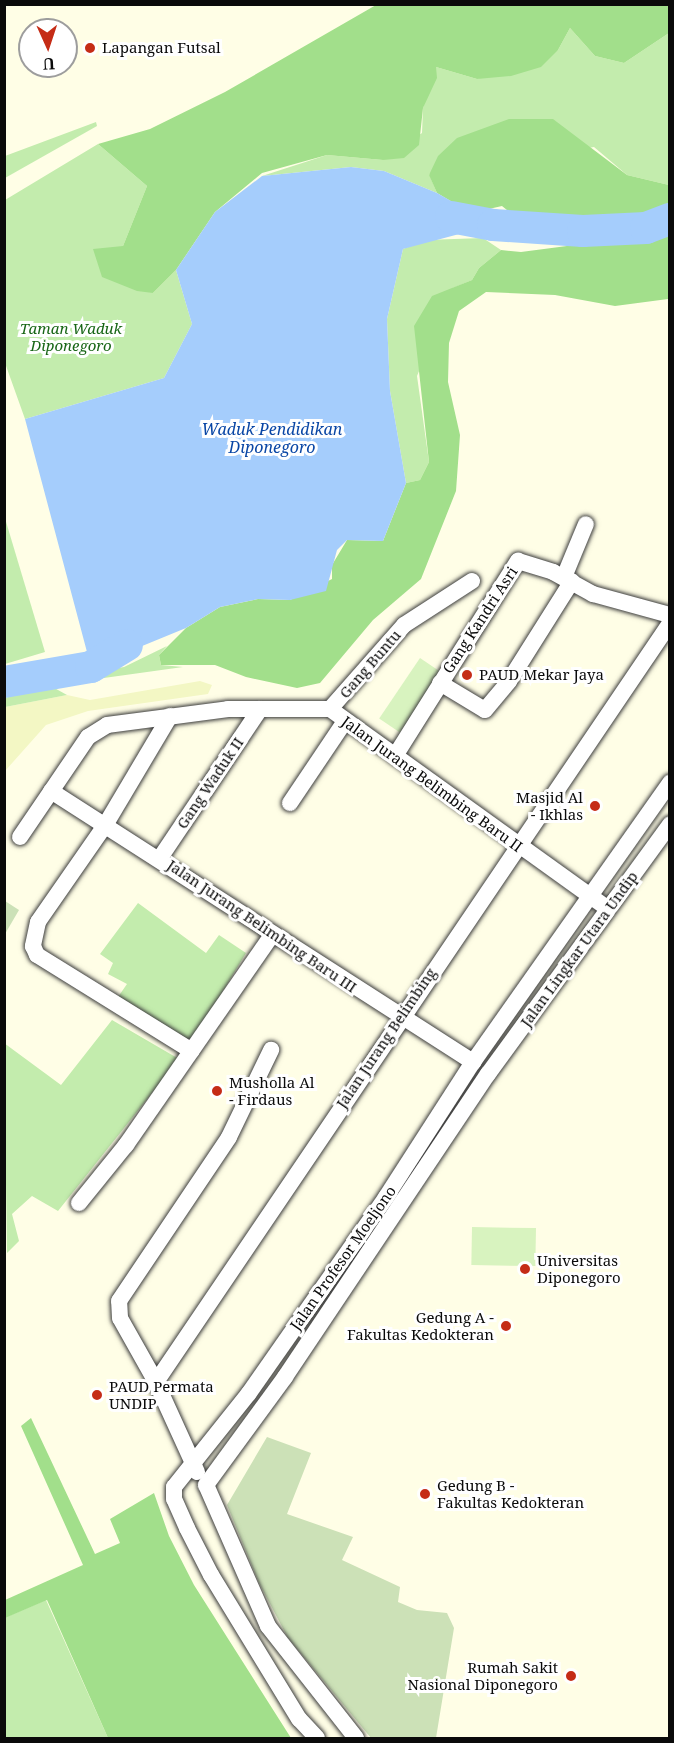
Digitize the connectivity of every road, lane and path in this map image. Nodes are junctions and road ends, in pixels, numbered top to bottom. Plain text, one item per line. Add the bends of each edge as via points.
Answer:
1 (586, 524) dead end
2 (568, 579) junction
3 (472, 581) dead end
4 (669, 615) edge
5 (669, 623) edge
6 (440, 684) junction
7 (260, 709) junction
8 (330, 709) junction
9 (170, 716) junction
10 (345, 721) junction
11 (395, 756) junction
12 (669, 783) edge
13 (51, 791) junction
14 (290, 803) dead end
15 (106, 824) junction
16 (669, 824) edge
17 (20, 837) dead end
18 (518, 847) junction
19 (160, 858) junction
20 (588, 895) junction
21 (608, 909) junction
22 (272, 935) junction
23 (400, 1017) junction
24 (271, 1050) dead end
25 (192, 1051) junction
26 (473, 1062) junction
27 (79, 1203) dead end
28 (156, 1382) junction
29 (191, 1464) junction
30 (206, 1485) junction
31 (317, 1738) edge
32 (356, 1738) edge

1 - 2 street
2 - 4 street, Gang Kandri Asri via 593,594
2 - 6 street, Gang Kandri Asri via 518,561
2 - 6 street via 509,681 485,710
3 - 8 street, Gang Buntu via 404,625
5 - 18 street, Jalan Jurang Belimbing
6 - 11 street, Gang Kandri Asri
7 - 8 street, Jalan Jurang Belimbing Baru II
7 - 9 street, Jalan Jurang Belimbing Baru II
7 - 19 street, Gang Waduk II
8 - 10 street, Jalan Jurang Belimbing Baru II
9 - 13 street, Jalan Jurang Belimbing Baru II via 107,724 93,731
9 - 15 street
10 - 11 street, Jalan Jurang Belimbing Baru II
10 - 14 street
11 - 18 street, Jalan Jurang Belimbing Baru II
12 - 20 street, Jalan Profesor Moeljono
13 - 15 street, Jalan Jurang Belimbing Baru III
13 - 17 street, Jalan Jurang Belimbing Baru II
15 - 19 street, Jalan Jurang Belimbing Baru III
15 - 25 street via 38,922 33,946 37,955
16 - 21 street, Jalan Lingkar Utara Undip
18 - 20 street, Jalan Jurang Belimbing Baru II
18 - 23 street, Jalan Jurang Belimbing
19 - 22 street, Jalan Jurang Belimbing Baru III
20 - 21 street, Jalan Jurang Belimbing Baru II
20 - 26 street, Jalan Profesor Moeljono
21 - 30 street, Jalan Lingkar Utara Undip via 488,1074 291,1368
22 - 23 street, Jalan Jurang Belimbing Baru III
22 - 25 street
23 - 26 street, Jalan Jurang Belimbing Baru III
23 - 28 street, Jalan Jurang Belimbing
24 - 28 street via 229,1137 119,1301 120,1318
25 - 27 street via 126,1145
26 - 29 street, Jalan Profesor Moeljono via 249,1393
28 - 29 street
29 - 30 street
29 - 31 street, Jalan Profesor Moeljono via 176,1482 174,1493 186,1528 299,1719
30 - 32 street via 268,1626

